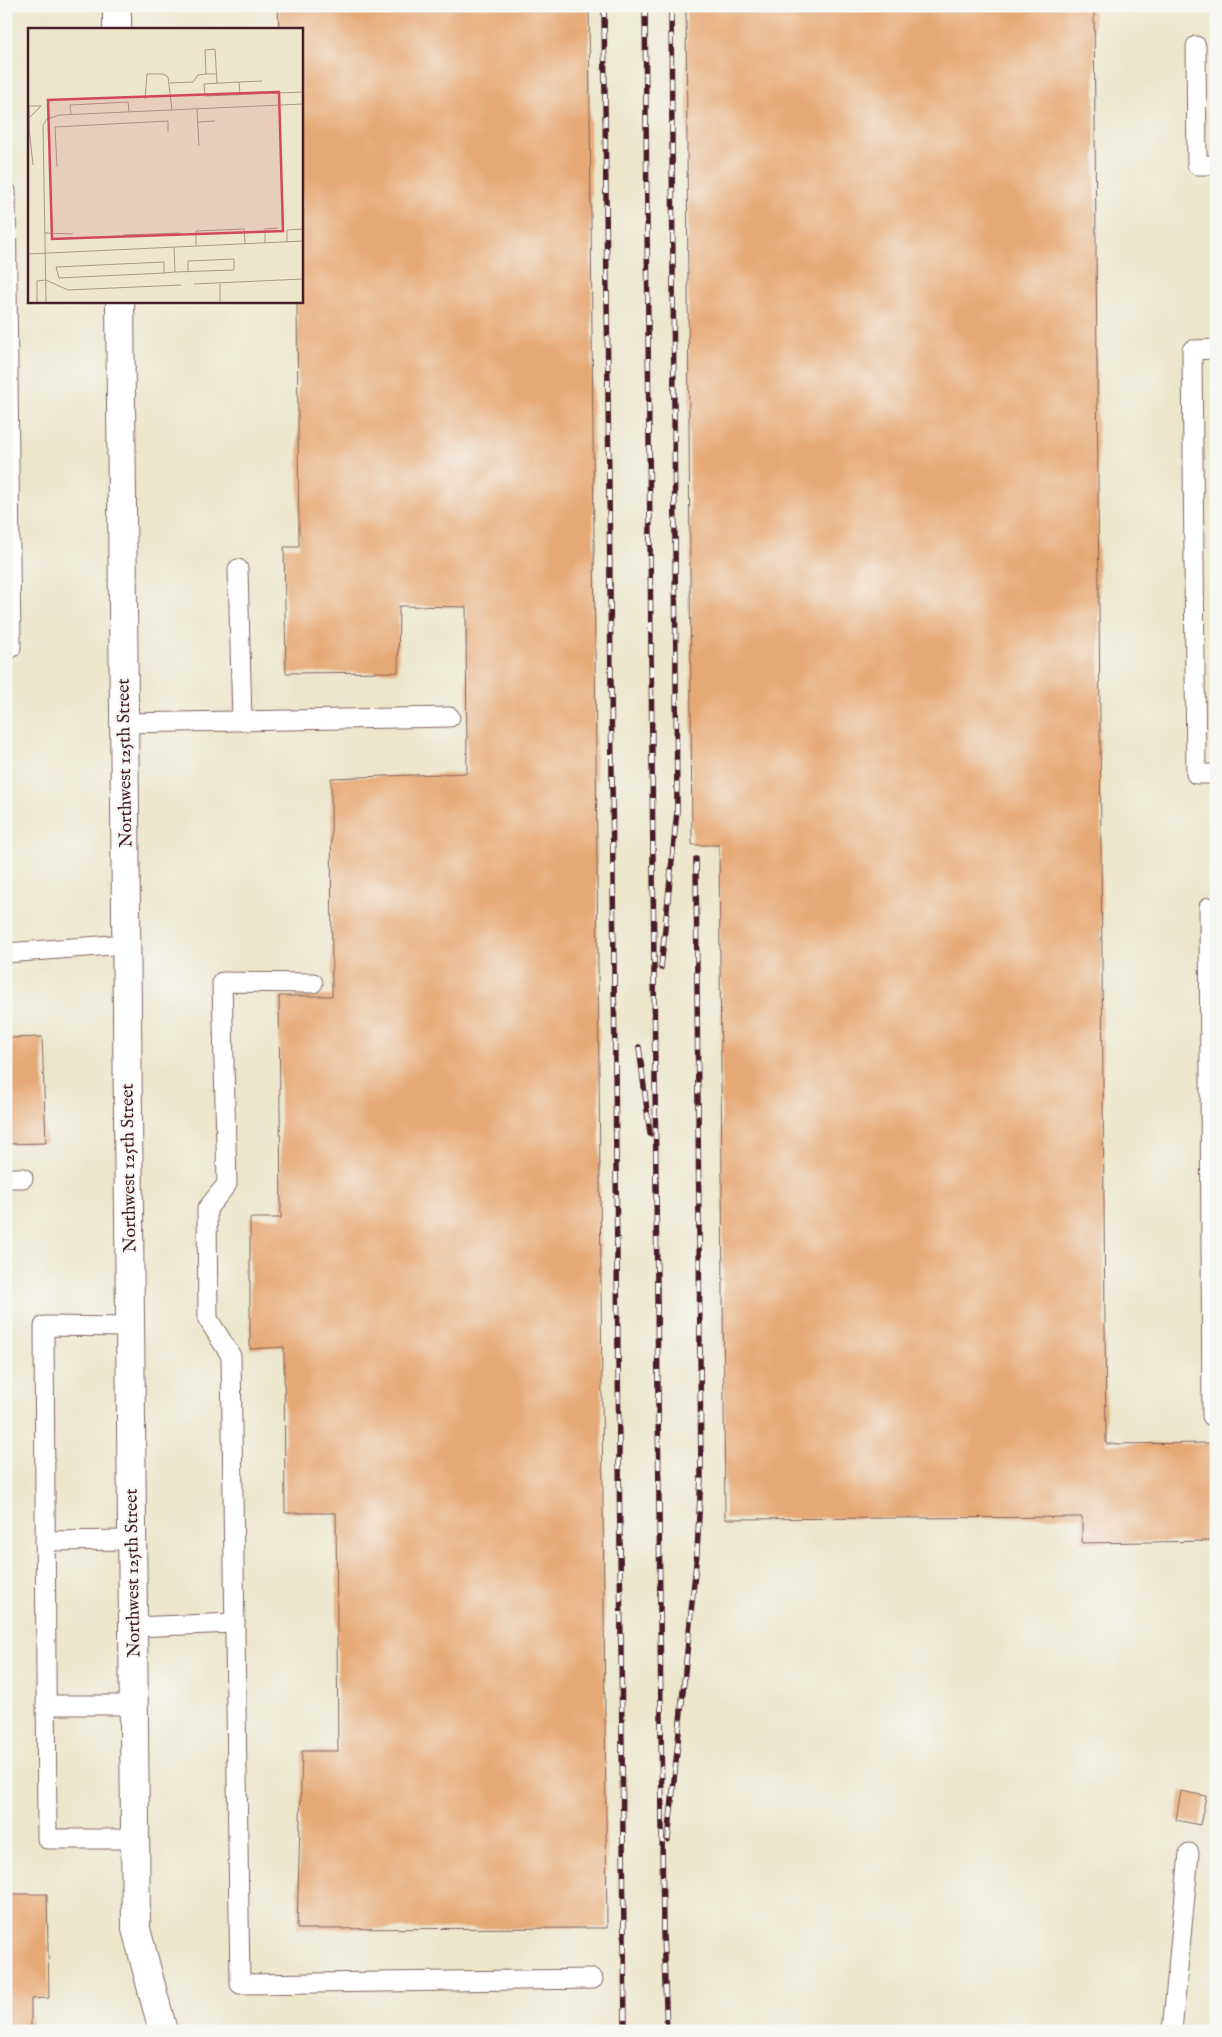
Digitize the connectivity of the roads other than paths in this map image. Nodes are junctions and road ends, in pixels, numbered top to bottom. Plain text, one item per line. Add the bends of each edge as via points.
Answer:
1 (117, 6) edge
2 (117, 28) edge
3 (1196, 46) dead end
4 (1216, 164) edge
5 (6, 190) edge
6 (120, 302) edge
7 (7, 345) edge
8 (1216, 349) edge
9 (238, 569) dead end
10 (6, 648) edge
11 (450, 717) dead end
12 (242, 721) junction
13 (124, 723) junction
14 (1216, 774) edge
15 (1209, 907) dead end
16 (126, 944) junction
17 (6, 953) edge
18 (313, 983) dead end
19 (1213, 1116) edge
20 (130, 1328) junction
21 (1212, 1416) dead end
22 (132, 1540) junction
23 (45, 1541) junction
24 (235, 1623) junction
25 (133, 1627) junction
26 (46, 1705) junction
27 (134, 1705) junction
28 (135, 1838) junction
29 (1189, 1854) dead end
30 (593, 1979) dead end
31 (163, 2031) edge
32 (1172, 2031) edge

1 - 2 street
3 - 4 lane via 1197,165
5 - 7 lane
6 - 13 street, Northwest 125th Street
7 - 10 lane via 11,648
8 - 14 lane via 1192,350 1196,774
9 - 12 lane
11 - 12 lane
12 - 13 lane
13 - 16 street, Northwest 125th Street
15 - 19 lane
16 - 17 lane
16 - 20 street, Northwest 125th Street
18 - 24 lane via 222,982 227,1184 207,1209 208,1318 231,1356
19 - 21 lane
20 - 22 street, Northwest 125th Street
20 - 23 lane via 44,1326
22 - 23 lane
22 - 25 street, Northwest 125th Street
23 - 26 lane
24 - 25 lane
24 - 30 lane via 240,1984
25 - 27 street, Northwest 125th Street
26 - 27 lane
26 - 28 lane via 47,1839
27 - 28 street, Northwest 125th Street
28 - 31 street, Northwest 125th Street via 136,1930
29 - 32 lane

